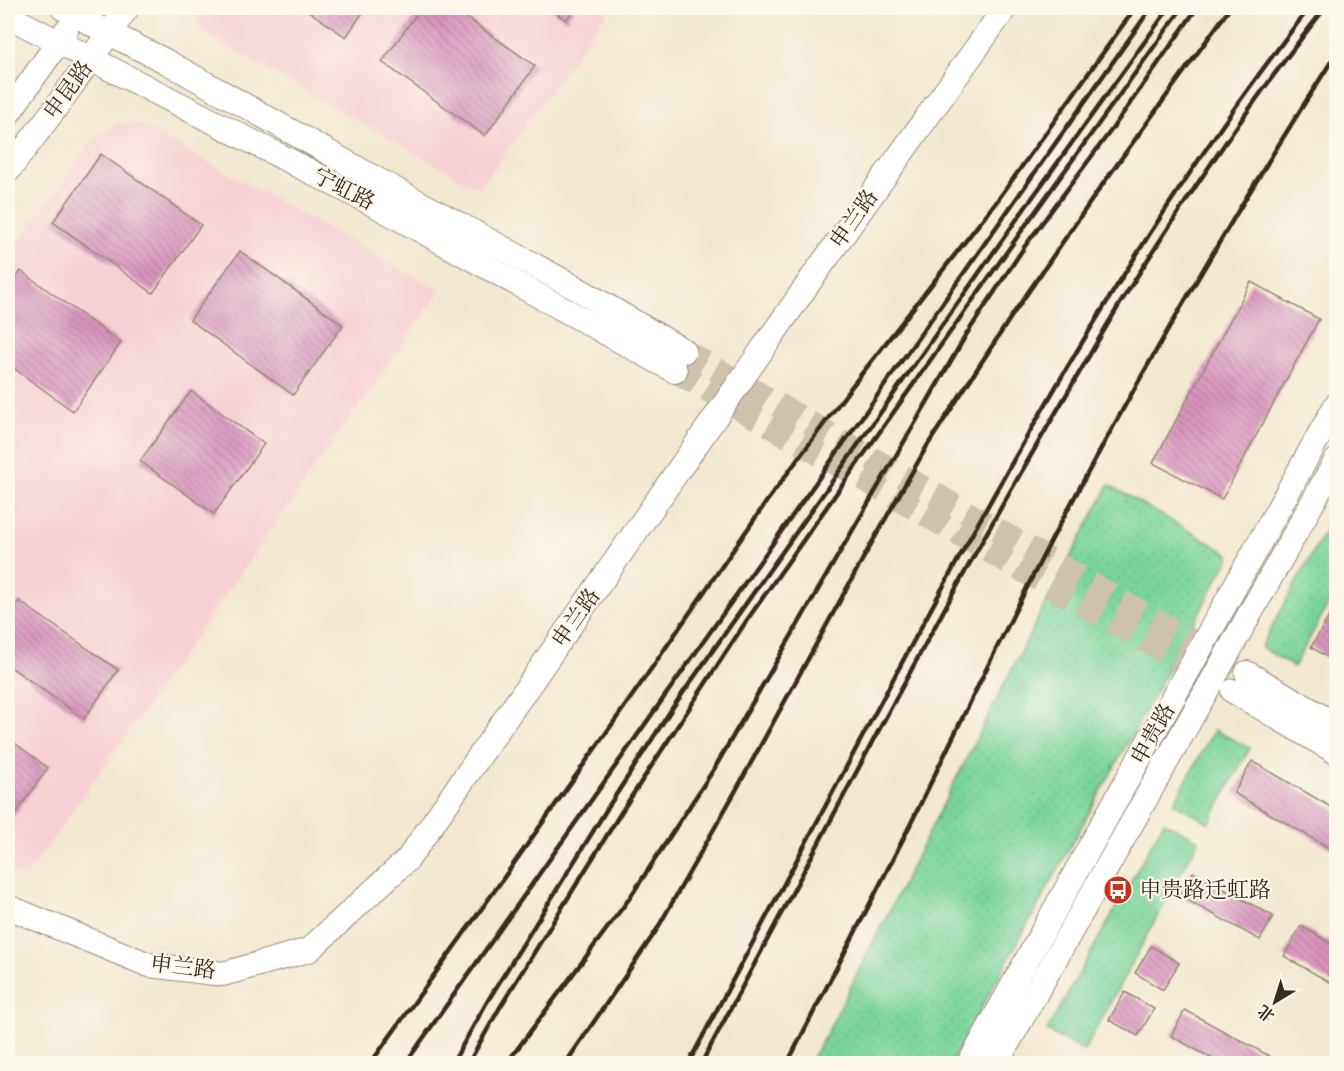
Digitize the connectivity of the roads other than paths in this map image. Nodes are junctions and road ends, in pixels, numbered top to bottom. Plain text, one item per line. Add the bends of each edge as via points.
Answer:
1 (127, 8) edge
2 (1005, 8) edge
3 (75, 10) edge
4 (8, 16) edge
5 (109, 33) junction
6 (57, 43) junction
7 (90, 58) junction
8 (8, 114) edge
9 (8, 171) edge
10 (1336, 405) edge
11 (1336, 461) edge
12 (1336, 725) edge
13 (1336, 752) edge
14 (8, 907) edge
15 (969, 1064) edge
16 (996, 1064) edge

1 - 5 main road, 申昆路
2 - 14 main road, 申兰路 via 810,281 408,860 309,950 222,974 149,965
3 - 5 main road, 宁虹路
3 - 6 main road, 申昆路
4 - 6 main road, 宁虹路
5 - 7 main road, 申昆路
5 - 7 main road, 宁虹路 via 574,287 680,361
6 - 7 main road, 宁虹路
6 - 8 main road, 申昆路
7 - 9 main road, 申昆路
10 - 15 main road, 申贵路
11 - 16 main road, 申贵路
12 - 13 main road via 1240,682

